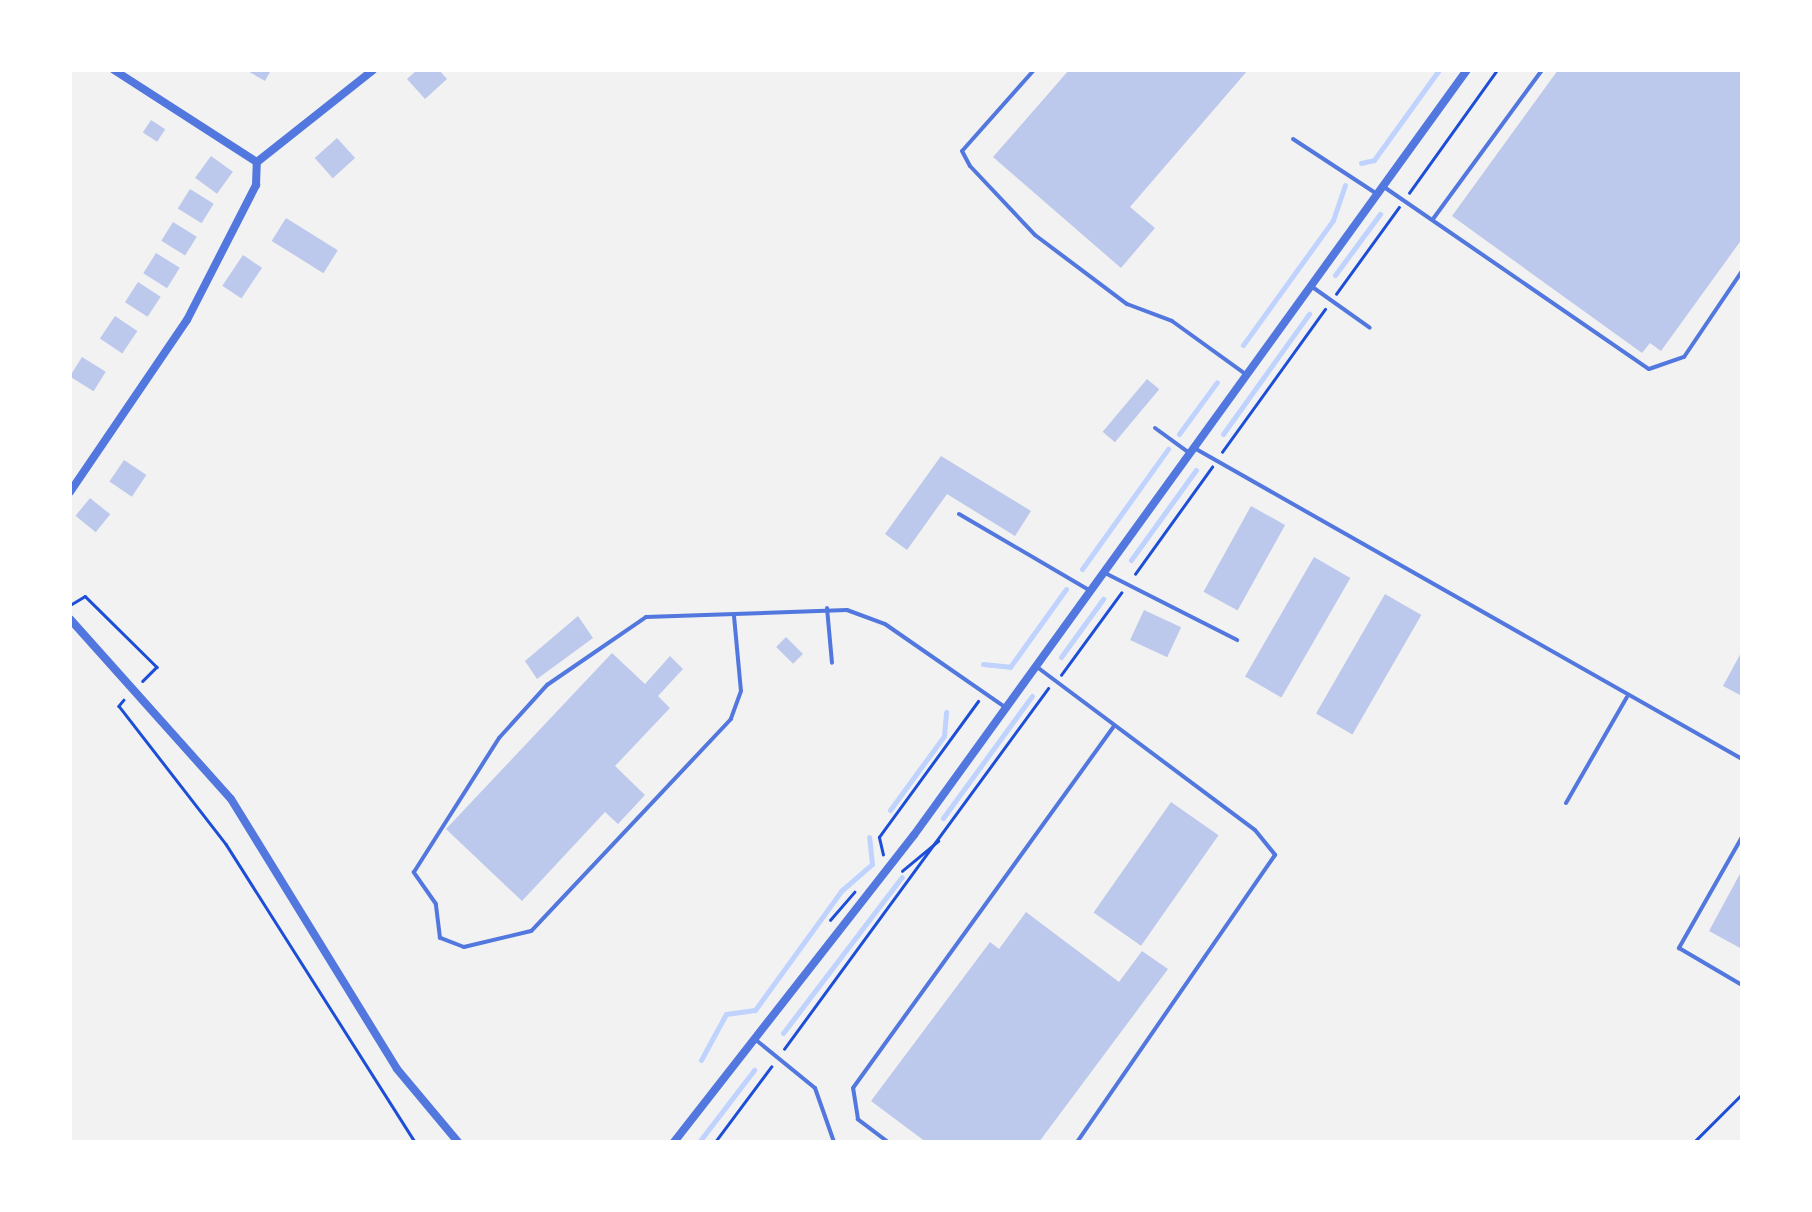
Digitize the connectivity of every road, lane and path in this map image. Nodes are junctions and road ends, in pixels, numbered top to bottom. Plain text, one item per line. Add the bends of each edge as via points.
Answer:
1 (114, 70) edge
2 (372, 70) edge
3 (1034, 70) edge
4 (1467, 70) edge
5 (1497, 70) edge
6 (1542, 70) edge
7 (1293, 139) dead end
8 (257, 162) junction
9 (1381, 190) junction
10 (1404, 200) junction
11 (1433, 220) junction
12 (1742, 271) edge
13 (1311, 286) junction
14 (1331, 300) junction
15 (1370, 328) dead end
16 (1248, 375) junction
17 (1155, 428) dead end
18 (1194, 452) junction
19 (1217, 460) junction
20 (70, 492) edge
21 (959, 514) dead end
22 (1107, 574) junction
23 (1126, 586) junction
24 (1093, 593) junction
25 (70, 605) edge
26 (827, 608) junction
27 (734, 616) junction
28 (70, 619) edge
29 (1238, 640) dead end
30 (832, 663) dead end
31 (1037, 668) junction
32 (1054, 680) junction
33 (143, 681) dead end
34 (132, 692) dead end
35 (984, 692) junction
36 (1627, 697) junction
37 (1008, 708) junction
38 (1114, 726) junction
39 (1742, 760) edge
40 (1566, 803) dead end
41 (1742, 837) edge
42 (938, 841) junction
43 (921, 852) junction
44 (927, 857) junction
45 (880, 864) dead end
46 (867, 880) dead end
47 (892, 883) dead end
48 (830, 920) dead end
49 (1742, 985) edge
50 (756, 1040) junction
51 (778, 1058) junction
52 (1742, 1094) edge
53 (415, 1142) edge
54 (458, 1142) edge
55 (674, 1142) edge
56 (715, 1142) edge
57 (834, 1142) edge
58 (888, 1142) edge
59 (1077, 1142) edge
60 (1694, 1142) edge

1 - 8 street
2 - 8 street
3 - 16 lane via 962,151 970,166 1034,235 1126,304 1172,320
4 - 9 street
5 - 10 path
6 - 11 lane
7 - 9 lane
8 - 20 street via 256,184 187,320
9 - 10 lane
9 - 13 street
10 - 11 lane
10 - 14 path
11 - 12 lane via 1649,369 1684,357
13 - 14 lane
13 - 16 street
14 - 15 lane
14 - 19 path
16 - 18 street
17 - 18 lane
18 - 19 lane
18 - 22 street
19 - 23 path
19 - 36 lane
21 - 24 lane
22 - 23 lane
22 - 24 street
23 - 29 lane
23 - 32 path
24 - 31 street
25 - 33 path via 85,596 157,667
26 - 27 lane
26 - 30 lane
26 - 35 lane via 885,624
27 - 27 lane via 646,616 535,698 499,738 414,872 436,904 440,938 464,947 531,931 731,719 741,691
28 - 54 street via 231,799 396,1070
31 - 32 lane
31 - 37 street
32 - 38 lane
32 - 42 path
34 - 53 path via 119,706 226,844
35 - 37 lane
35 - 45 path via 879,837
36 - 39 lane
36 - 40 lane
37 - 50 street
38 - 58 lane via 854,1088 858,1119
38 - 59 lane via 1256,830 1274,855
41 - 49 lane via 1679,948
42 - 43 path
42 - 44 path
43 - 44 path
43 - 47 path
44 - 51 path
46 - 48 path
50 - 51 lane
50 - 55 street
51 - 56 path
51 - 57 lane via 822,1098
52 - 60 path

